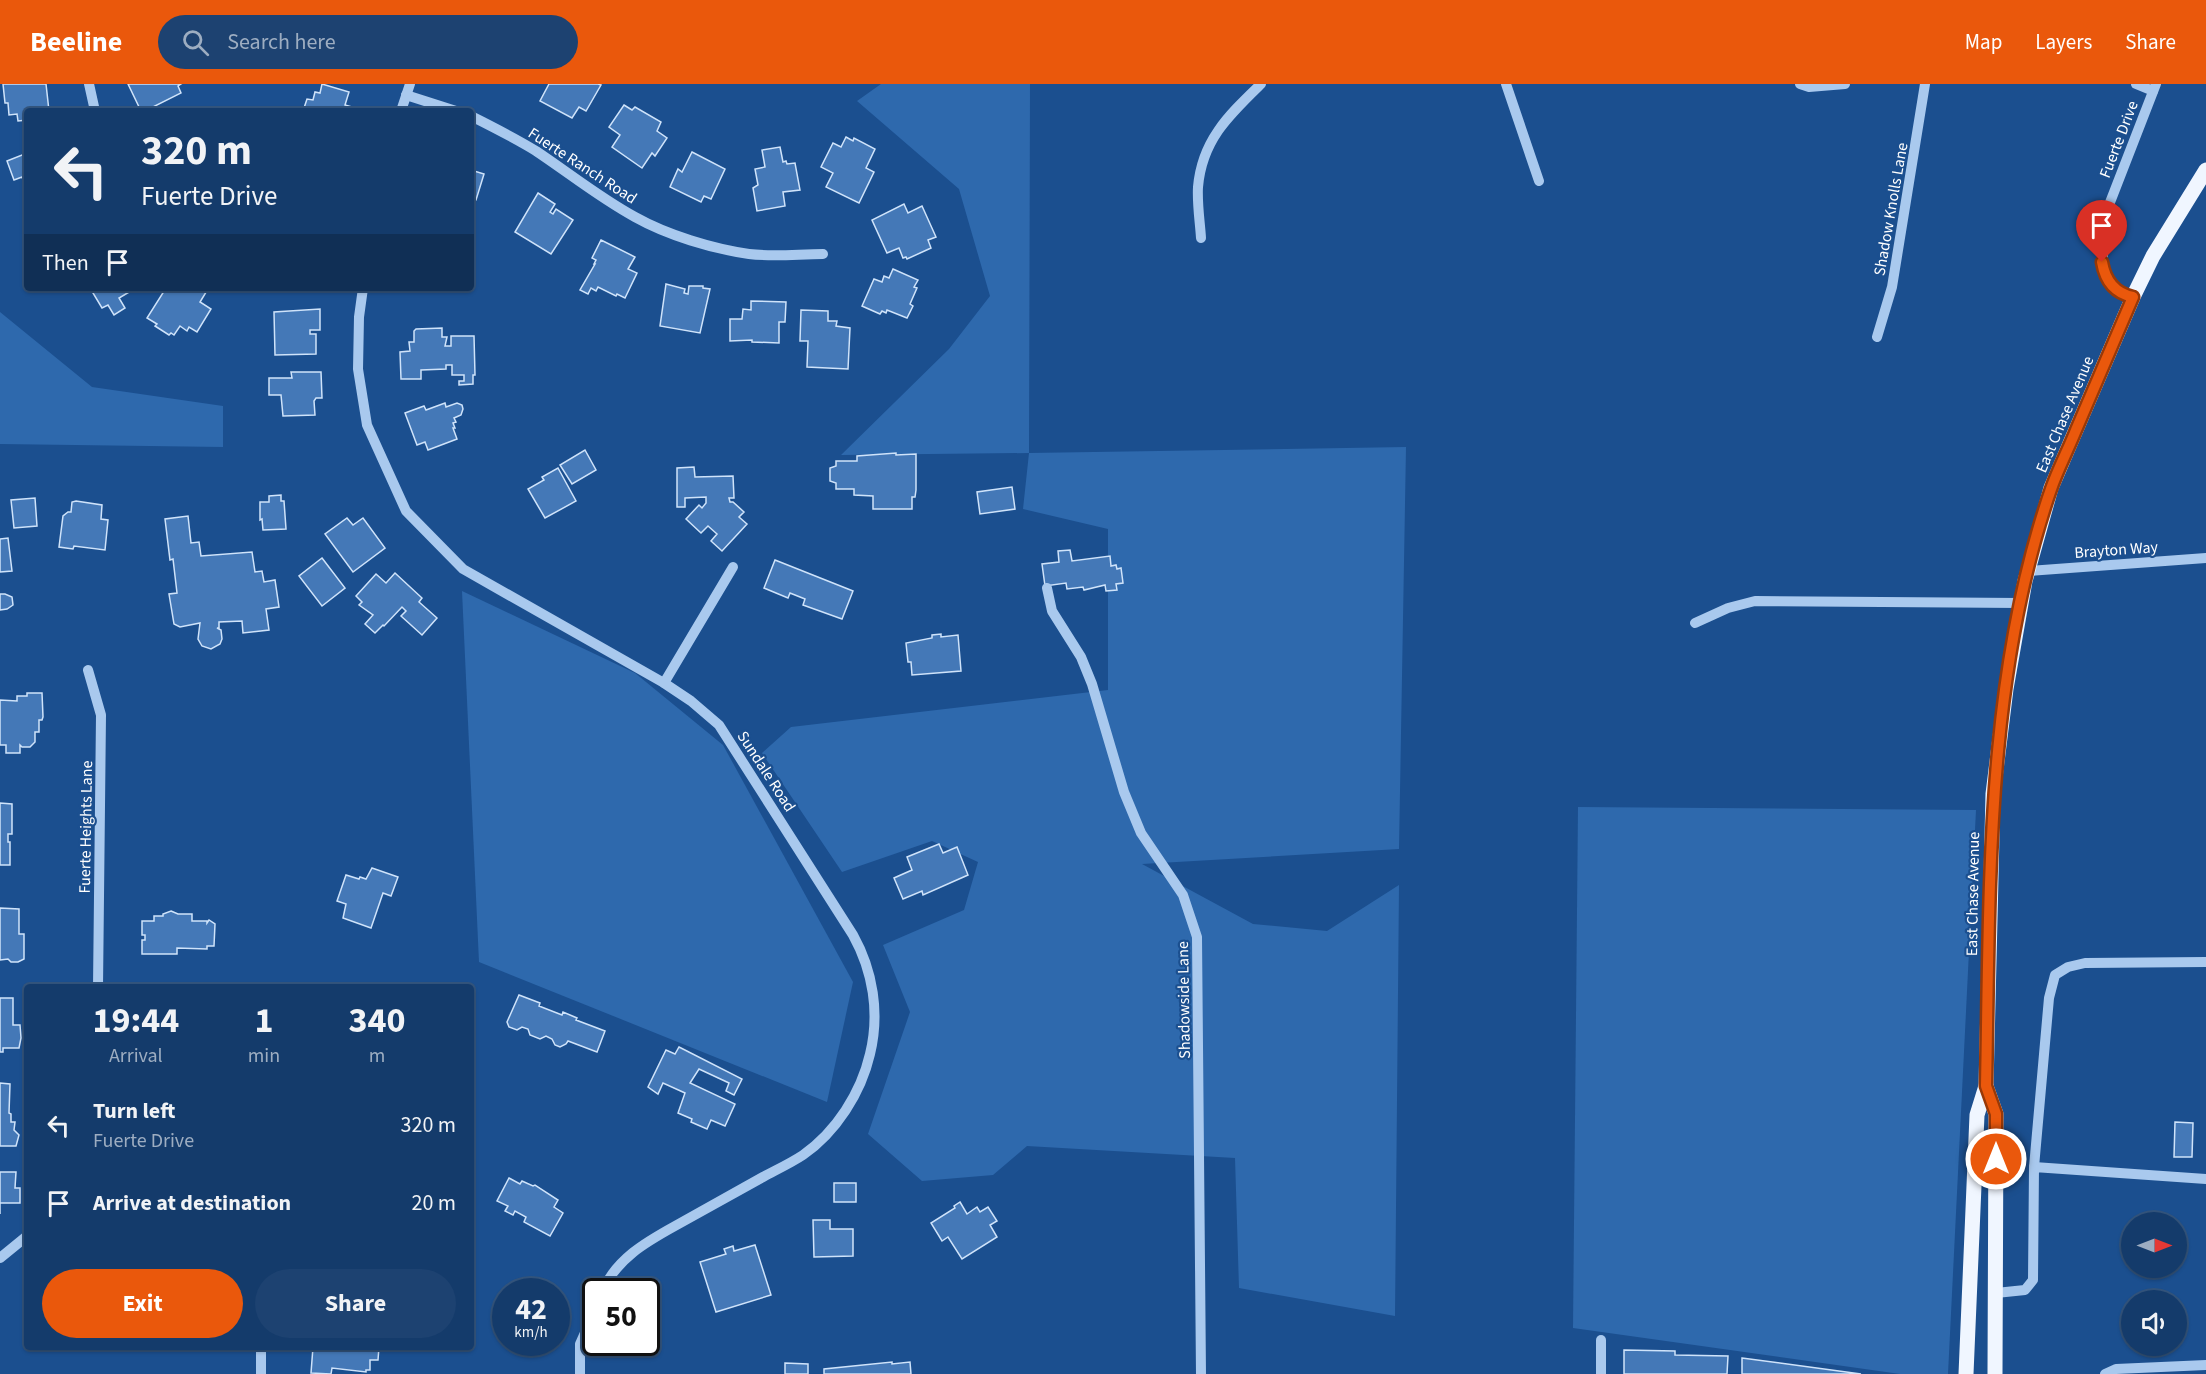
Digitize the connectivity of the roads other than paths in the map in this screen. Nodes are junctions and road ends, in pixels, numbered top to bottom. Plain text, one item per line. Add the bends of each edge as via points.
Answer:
1 (89, 84) edge
2 (410, 84) edge
3 (1262, 84) edge
4 (1506, 84) edge
5 (1800, 84) edge
6 (1845, 84) edge
7 (1925, 84) edge
8 (2136, 84) edge
9 (2154, 87) edge
10 (406, 95) junction
11 (94, 108) edge
12 (402, 108) edge
13 (447, 108) edge
14 (474, 118) edge
15 (2206, 170) edge
16 (1539, 181) dead end
17 (1201, 238) dead end
18 (823, 254) dead end
19 (363, 291) edge
20 (2133, 297) junction
21 (1876, 337) dead end
22 (2206, 558) edge
23 (733, 567) dead end
24 (2028, 571) junction
25 (1047, 588) dead end
26 (2021, 603) junction
27 (1695, 623) dead end
28 (88, 670) dead end
29 (664, 683) junction
30 (2206, 962) edge
31 (98, 984) edge
32 (1986, 1086) junction
33 (2034, 1167) junction
34 (2206, 1179) edge
35 (24, 1238) edge
36 (0, 1258) edge
37 (611, 1278) edge
38 (1996, 1293) junction
39 (582, 1340) edge
40 (1601, 1340) dead end
41 (261, 1350) edge
42 (2206, 1365) edge
43 (261, 1374) edge
44 (580, 1374) edge
45 (1201, 1374) edge
46 (1601, 1374) edge
47 (1966, 1374) edge
48 (1995, 1374) edge
49 (2105, 1374) edge

1 - 11 street
2 - 10 street
3 - 17 street via 1216,130 1201,164
4 - 16 street
5 - 6 street
7 - 21 street, Shadow Knolls Lane via 1892,287
8 - 9 street
9 - 20 street, Fuerte Drive via 2109,205 2102,262 2114,288
10 - 12 street
10 - 13 street
14 - 18 street, Fuerte Ranch Road via 526,145 638,219 693,240 750,254
15 - 20 main road, East Chase Avenue via 2153,256
19 - 29 street, Sundale Road via 358,369 367,425 406,511 463,568
20 - 24 main road, East Chase Avenue via 2051,488
22 - 24 street, Brayton Way
23 - 29 street
24 - 26 main road, East Chase Avenue
25 - 45 street, Shadowside Lane via 1052,611 1081,657 1092,684 1124,792 1141,833 1183,895 1197,937
26 - 27 street via 1755,601
26 - 32 main road, East Chase Avenue via 2006,689 1991,833
28 - 31 street, Fuerte Heights Lane via 101,715
29 - 37 street, Sundale Road via 719,725 853,935 872,982 872,1046 860,1086 826,1135 803,1155 649,1240 621,1262
30 - 33 street via 2085,963 2055,975 2049,998
32 - 38 main road, East Chase Avenue via 1996,1114
32 - 47 main road, East Chase Avenue via 1977,1115
33 - 34 street
33 - 38 street via 2032,1280 2025,1290
35 - 36 street
38 - 48 main road, East Chase Avenue
39 - 44 street
40 - 46 street
41 - 43 street
42 - 49 street via 2124,1368

